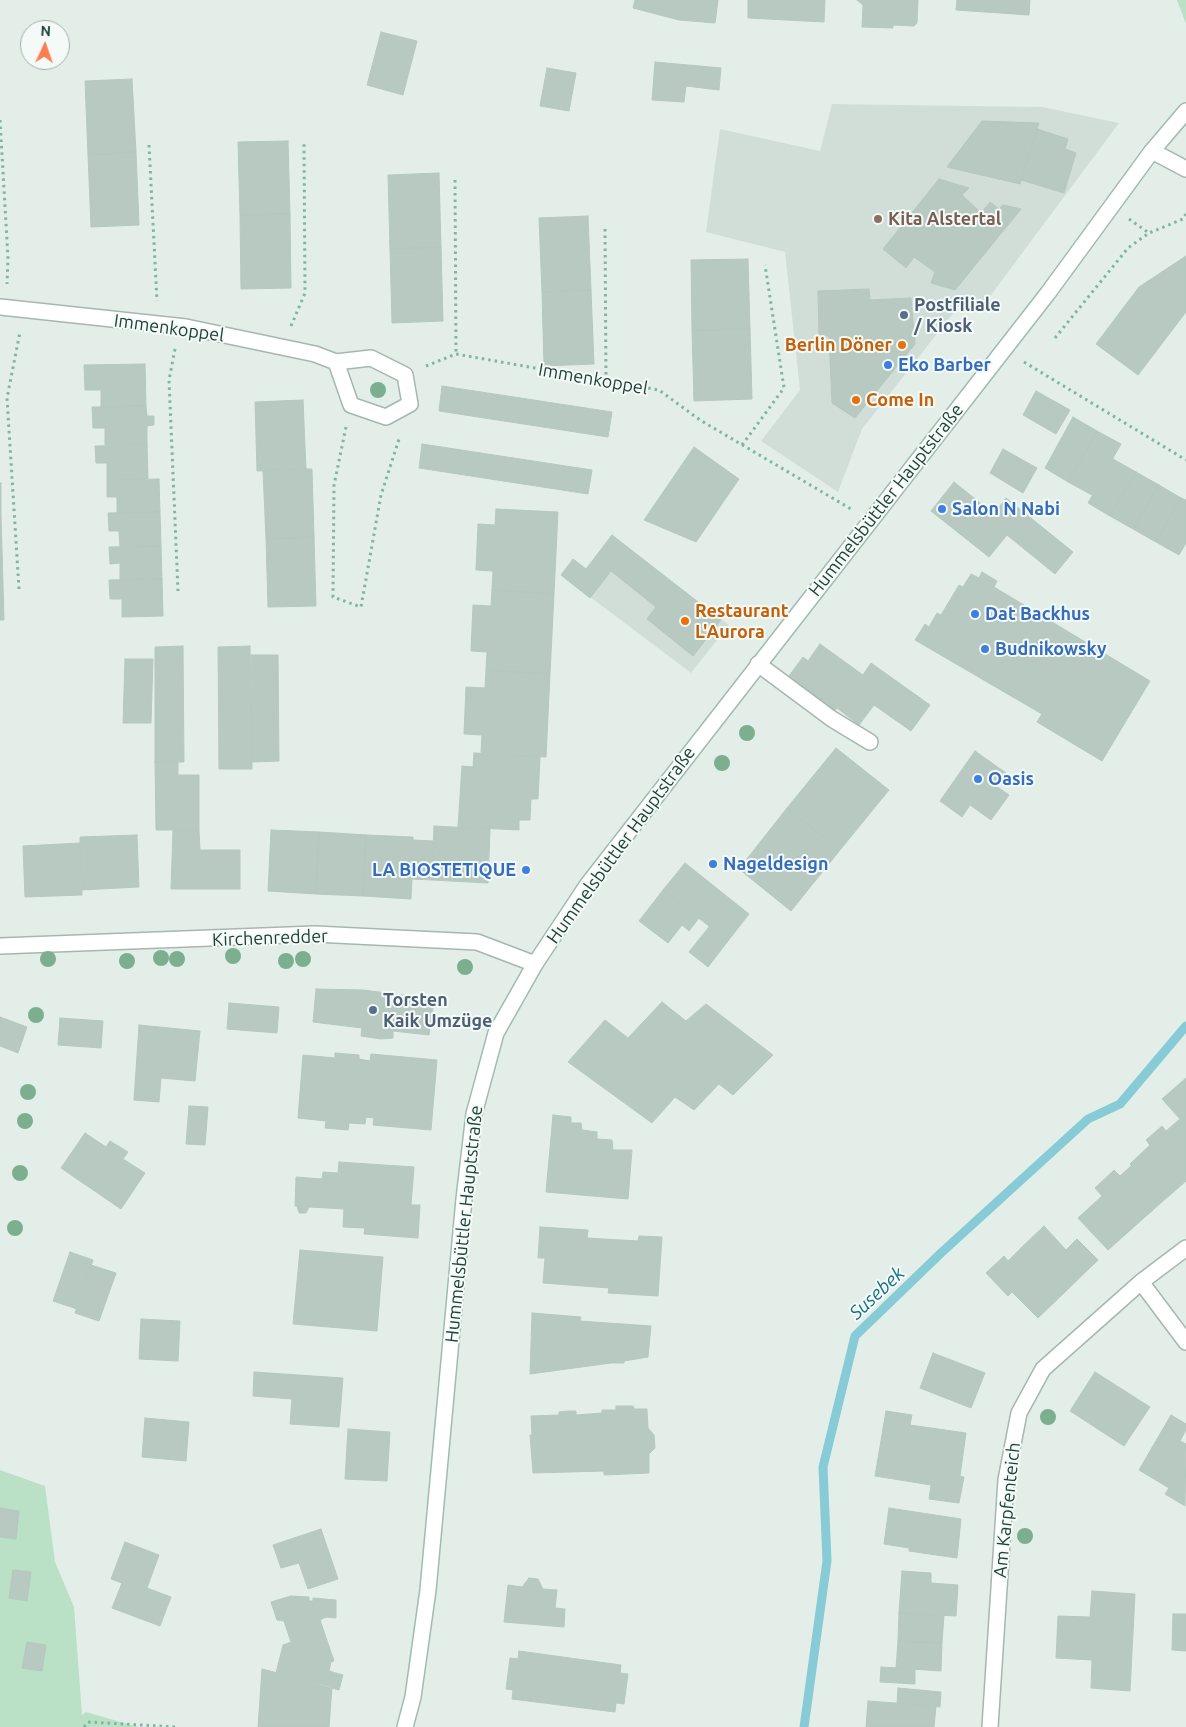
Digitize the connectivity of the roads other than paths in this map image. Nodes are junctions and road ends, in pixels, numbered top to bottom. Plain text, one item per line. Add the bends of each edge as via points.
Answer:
1 (1186, 110) edge
2 (1152, 151) junction
3 (1186, 169) edge
4 (3, 307) edge
5 (336, 362) junction
6 (758, 664) junction
7 (870, 742) dead end
8 (0, 946) edge
9 (535, 964) junction
10 (1186, 1248) edge
11 (1141, 1282) junction
12 (1186, 1342) edge
13 (405, 1727) edge
14 (990, 1727) edge

1 - 2 main road, Hummelsbüttler Hauptstraße
2 - 3 main road
2 - 6 main road, Hummelsbüttler Hauptstraße via 1093,234
4 - 5 main road, Immenkoppel via 180,326 315,354
5 - 5 main road, Immenkoppel via 371,358 404,374 410,404 386,417 351,405
6 - 7 main road via 832,719
6 - 9 main road, Hummelsbüttler Hauptstraße via 588,884
8 - 9 main road, Kirchenredder via 315,934 476,942
9 - 13 main road, Hummelsbüttler Hauptstraße via 496,1033 474,1114 428,1590 413,1697
10 - 11 main road, Am Karpfenteich
11 - 12 main road
11 - 14 main road, Am Karpfenteich via 1043,1370 1019,1413 1006,1480

